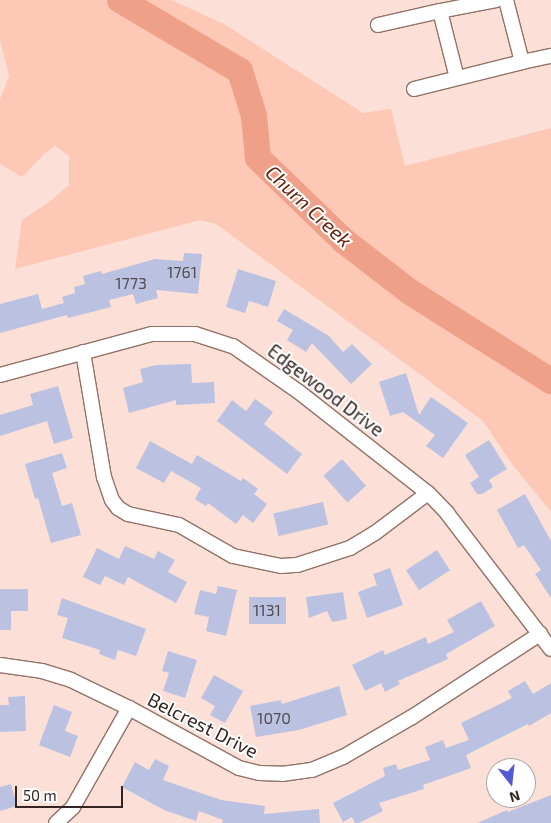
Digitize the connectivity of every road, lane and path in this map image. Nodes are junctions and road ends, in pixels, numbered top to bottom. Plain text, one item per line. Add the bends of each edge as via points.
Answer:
1 (496, 0) edge
2 (506, 0) edge
3 (440, 11) junction
4 (378, 25) dead end
5 (551, 56) edge
6 (522, 62) junction
7 (457, 78) junction
8 (414, 89) dead end
9 (83, 352) junction
10 (0, 375) edge
11 (428, 493) junction
12 (540, 634) junction
13 (551, 648) edge
14 (0, 665) edge
15 (129, 708) junction
16 (56, 823) edge

1 - 3 street
2 - 6 street
3 - 4 street
3 - 7 street
5 - 6 street
6 - 7 street
7 - 8 street
9 - 10 street, Edgewood Drive
9 - 11 street, Edgewood Drive via 168,332 195,334 227,343 299,392
9 - 11 street via 104,477 112,500 128,514 178,525 233,556 281,566 297,565 350,548
11 - 12 street, Edgewood Drive
12 - 13 street, Edgewood Drive
12 - 15 street, Belcrest Drive via 372,741 327,765 304,772 269,775 239,768
14 - 15 street, Belcrest Drive via 56,674
15 - 16 street via 73,807

